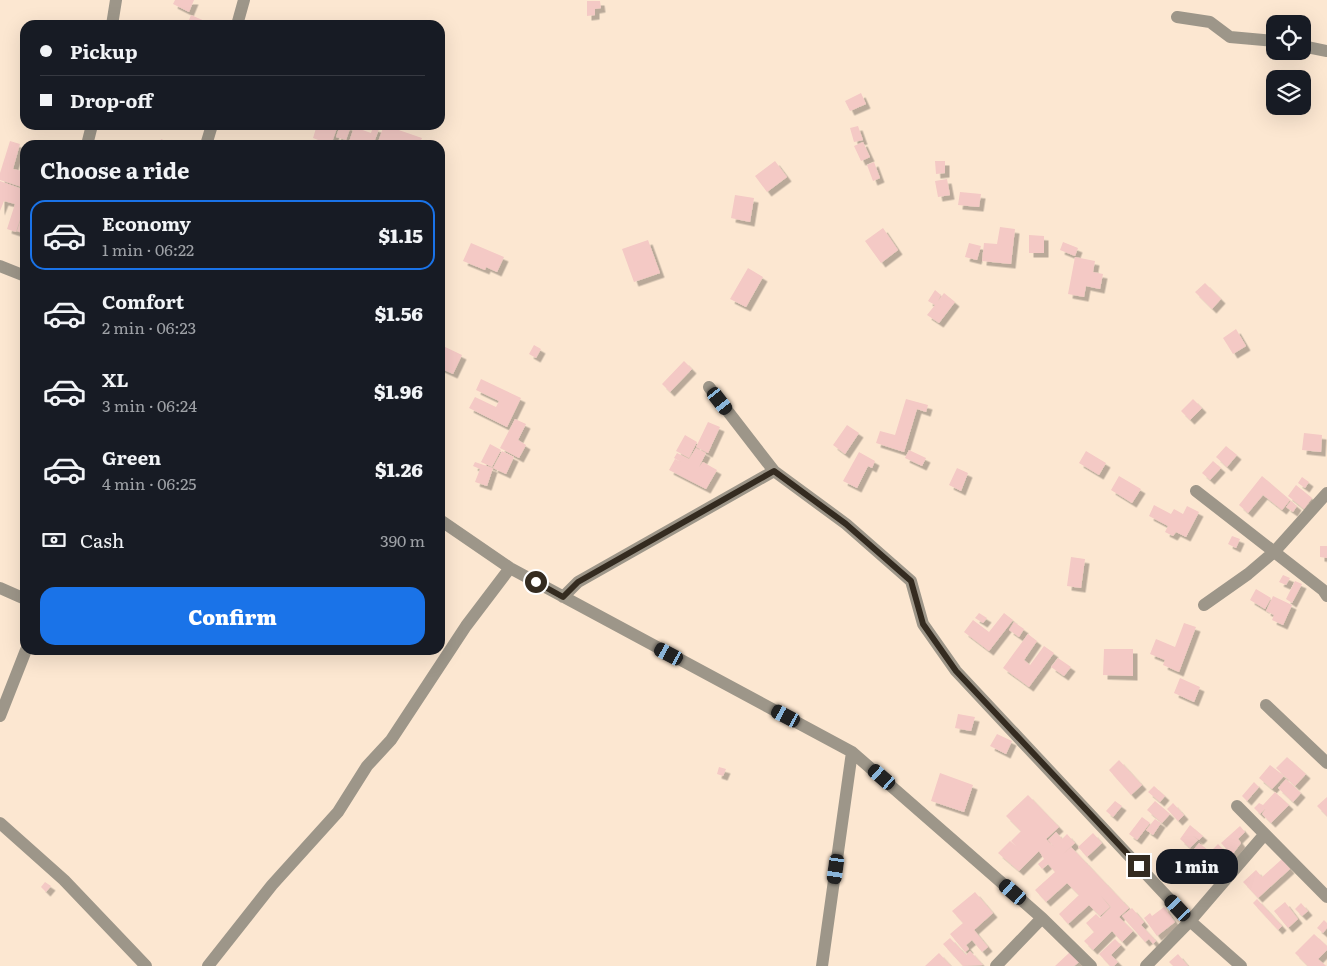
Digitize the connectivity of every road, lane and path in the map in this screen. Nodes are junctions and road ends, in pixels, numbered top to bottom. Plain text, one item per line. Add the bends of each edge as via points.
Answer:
1 (116, 0) edge
2 (244, 0) edge
3 (1177, 17) dead end
4 (113, 20) edge
5 (239, 20) edge
6 (1266, 40) edge
7 (1311, 48) edge
8 (1327, 52) edge
9 (0, 266) edge
10 (20, 274) edge
11 (709, 387) dead end
12 (774, 471) junction
13 (1196, 491) dead end
14 (1327, 493) edge
15 (445, 523) edge
16 (1275, 551) junction
17 (510, 568) junction
18 (0, 588) edge
19 (1327, 596) edge
20 (563, 597) junction
21 (20, 598) edge
22 (1204, 605) dead end
23 (24, 655) edge
24 (1266, 705) dead end
25 (0, 716) edge
26 (852, 752) junction
27 (1327, 763) edge
28 (1237, 806) dead end
29 (0, 823) edge
30 (1264, 835) junction
31 (1327, 897) edge
32 (1042, 918) junction
33 (1190, 921) junction
34 (146, 966) edge
35 (208, 966) edge
36 (822, 966) edge
37 (996, 966) edge
38 (1091, 966) edge
39 (1146, 966) edge
40 (1241, 966) edge

1 - 4 street
2 - 5 street
3 - 6 street via 1210,22 1230,37
7 - 8 street
9 - 10 street
11 - 12 street
12 - 20 street via 578,582
12 - 33 street via 846,524 911,581 923,624 956,671
13 - 16 street
14 - 16 street
15 - 17 street
16 - 19 street
16 - 22 street
17 - 20 street
17 - 35 street via 466,626 391,740 366,766 338,812 272,885
18 - 21 street
20 - 26 street
23 - 25 street
24 - 27 street
26 - 32 street
26 - 36 street
28 - 30 street
29 - 34 street via 64,880
30 - 31 street
30 - 33 street
32 - 37 street
32 - 38 street
33 - 39 street
33 - 40 street

